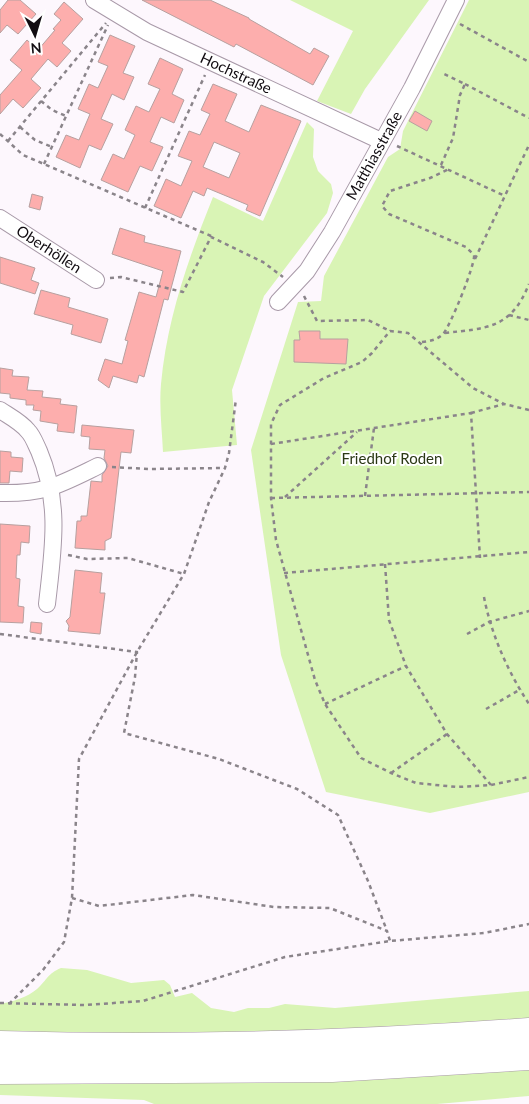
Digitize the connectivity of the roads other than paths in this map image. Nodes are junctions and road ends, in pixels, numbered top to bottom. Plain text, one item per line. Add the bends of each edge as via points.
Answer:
1 (94, 0) edge
2 (456, 0) edge
3 (382, 139) junction
4 (0, 218) edge
5 (96, 280) road end
6 (278, 302) dead end
7 (0, 410) edge
8 (98, 466) road end
9 (52, 488) junction
10 (0, 493) edge
11 (46, 604) dead end
12 (529, 1032) edge
13 (0, 1045) edge
14 (529, 1056) edge
15 (0, 1070) edge

1 - 3 street, Hochstraße via 211,62
2 - 3 street, Matthiasstraße via 412,88
3 - 6 street, Matthiasstraße via 332,232 295,286
4 - 5 street, Oberhöllen
7 - 9 street via 32,436
8 - 9 street
9 - 10 street via 37,492
9 - 11 street via 53,552
12 - 13 highway via 310,1045
14 - 15 highway via 332,1068

